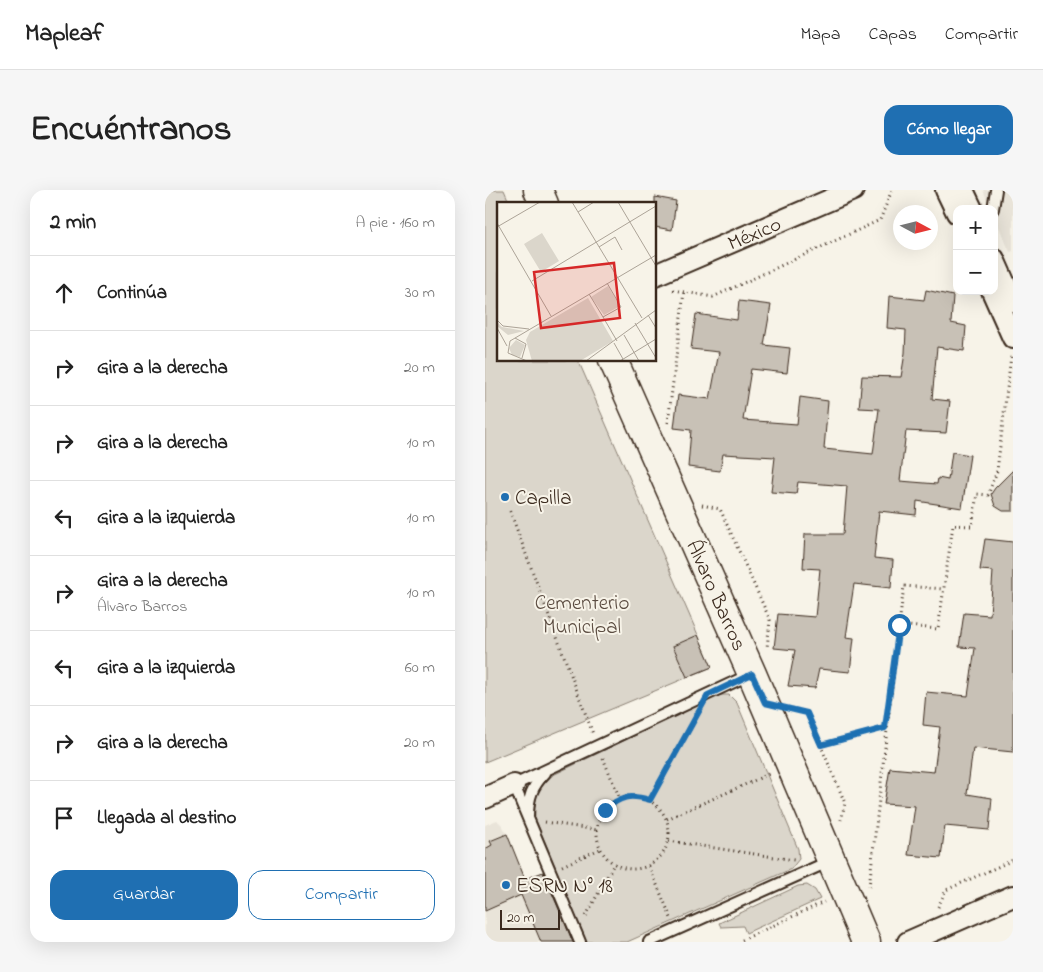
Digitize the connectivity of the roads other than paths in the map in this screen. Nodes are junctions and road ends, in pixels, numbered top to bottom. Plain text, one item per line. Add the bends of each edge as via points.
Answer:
1 (538, 190) edge
2 (853, 190) edge
3 (946, 190) edge
4 (963, 190) edge
5 (996, 190) edge
6 (543, 202) edge
7 (953, 205) edge
8 (970, 205) edge
9 (994, 205) edge
10 (998, 269) edge
11 (660, 282) edge
12 (994, 295) edge
13 (1013, 302) edge
14 (1013, 338) edge
15 (613, 361) edge
16 (752, 674) junction
17 (549, 769) junction
18 (514, 785) junction
19 (485, 798) edge
20 (528, 820) junction
21 (827, 862) junction
22 (1013, 896) edge
23 (578, 937) edge
24 (917, 939) edge
25 (649, 942) edge
26 (866, 942) edge

1 - 6 main road
2 - 11 street, México
3 - 7 street
4 - 8 street
5 - 9 lane
10 - 13 street
12 - 14 street
15 - 16 main road, Álvaro Barros
16 - 17 lane
16 - 21 main road, Álvaro Barros
17 - 18 lane
17 - 20 lane via 531,792
18 - 19 street
18 - 20 lane
20 - 23 lane
21 - 25 lane
21 - 26 main road, Álvaro Barros via 857,894
22 - 24 street

